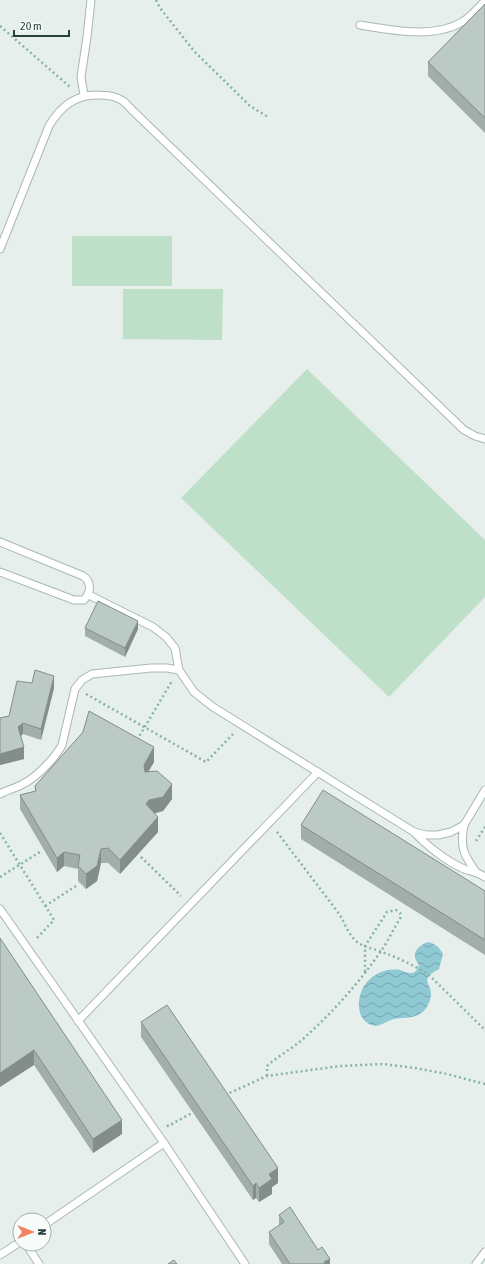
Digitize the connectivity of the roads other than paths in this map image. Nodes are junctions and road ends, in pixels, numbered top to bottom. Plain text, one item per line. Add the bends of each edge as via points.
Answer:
1 (91, 0) edge
2 (485, 1) edge
3 (360, 25) dead end
4 (84, 95) junction
5 (0, 249) edge
6 (485, 439) edge
7 (0, 542) edge
8 (0, 572) edge
9 (89, 595) junction
10 (179, 670) junction
11 (318, 772) junction
12 (485, 790) edge
13 (0, 794) edge
14 (464, 825) junction
15 (414, 832) junction
16 (476, 872) junction
17 (485, 877) edge
18 (0, 909) edge
19 (78, 1021) junction
20 (164, 1143) junction
21 (52, 1220) edge
22 (12, 1247) edge
23 (31, 1252) edge
24 (485, 1252) edge
25 (0, 1255) edge
26 (39, 1264) edge
27 (245, 1264) edge
28 (476, 1264) edge

1 - 4 lane via 81,77
2 - 3 lane via 463,22 431,32 395,31
4 - 5 lane via 63,106 49,126
4 - 6 lane via 112,96 122,101 464,430
7 - 9 lane via 83,576 88,579
8 - 9 lane via 74,600 84,600
9 - 10 lane via 153,627 166,637 175,648
10 - 11 lane via 194,692 213,707
10 - 13 lane via 151,668 92,674 82,680 75,688 62,745 58,752 32,778
11 - 15 lane
11 - 19 lane
12 - 14 lane
14 - 15 lane via 452,832 438,835
14 - 16 lane via 462,848
15 - 16 lane via 432,849 461,868
16 - 17 lane
18 - 19 lane
19 - 20 lane
20 - 21 lane
20 - 27 lane
22 - 25 lane
23 - 26 lane
24 - 28 lane

